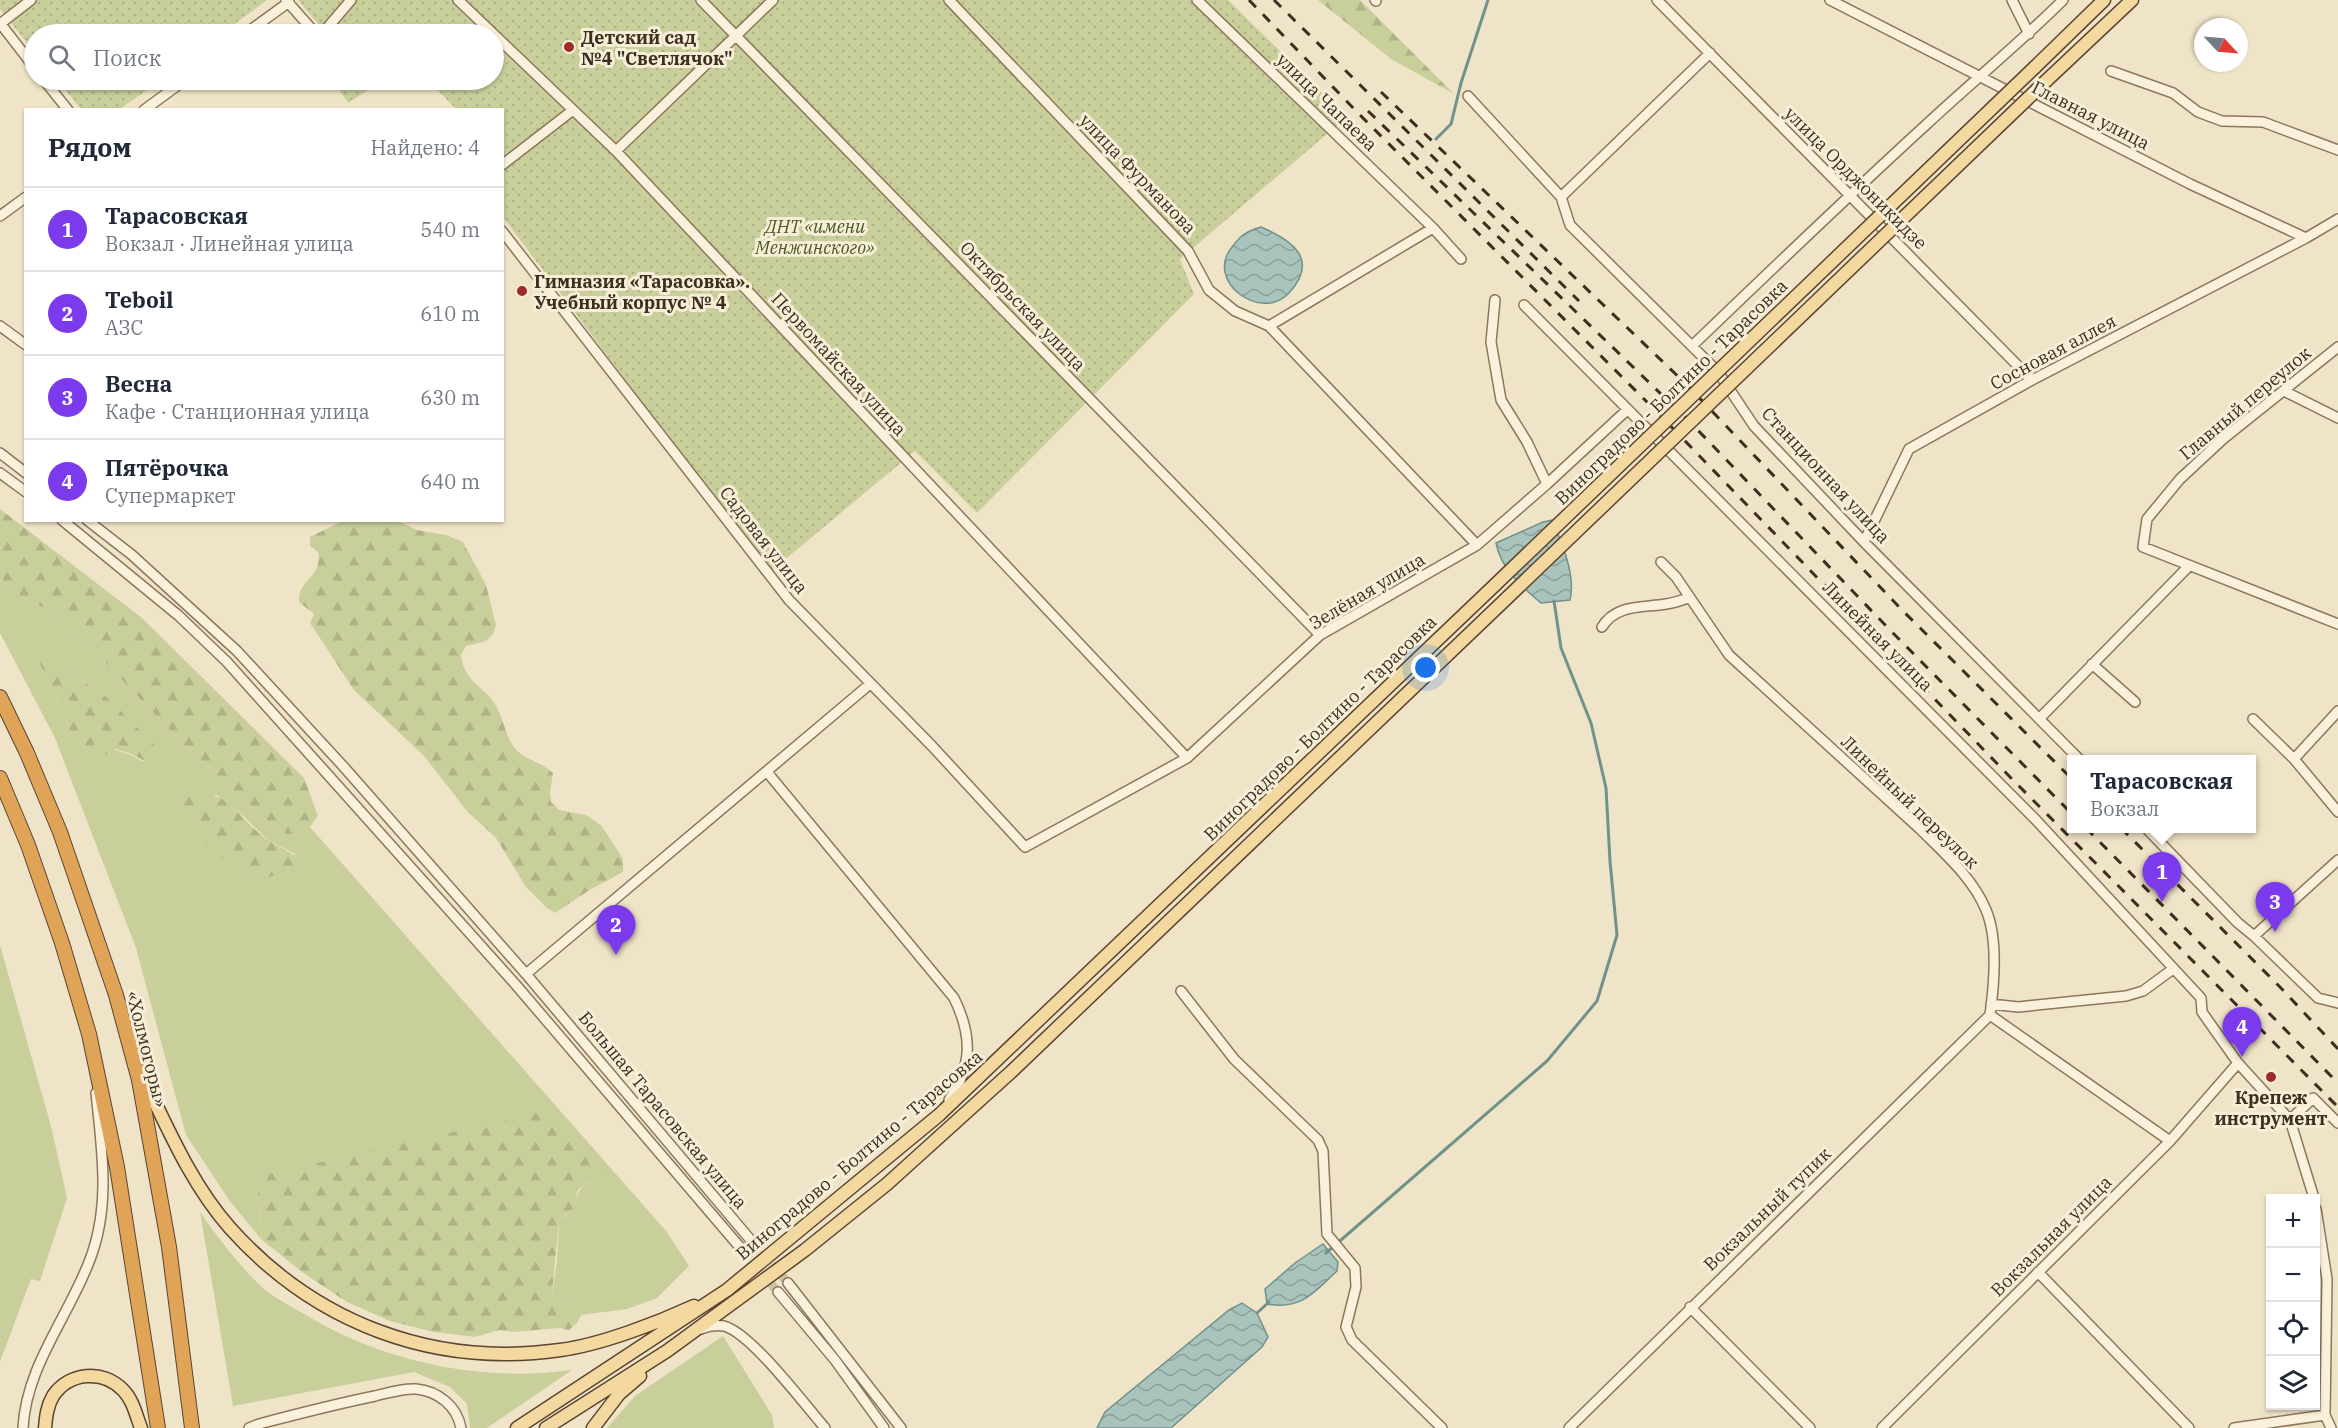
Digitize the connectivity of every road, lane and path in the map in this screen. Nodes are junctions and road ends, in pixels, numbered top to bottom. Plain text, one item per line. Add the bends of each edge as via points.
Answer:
1 (31, 0) edge
2 (351, 0) edge
3 (459, 0) edge
4 (702, 0) edge
5 (773, 0) edge
6 (950, 0) edge
7 (1197, 0) edge
8 (1657, 0) edge
9 (1830, 0) edge
10 (2012, 0) edge
11 (2063, 0) edge
12 (2104, 0) edge
13 (2132, 0) edge
14 (287, 1) edge
15 (0, 23) edge
16 (258, 24) edge
17 (307, 24) edge
18 (331, 24) edge
19 (484, 24) edge
20 (2029, 34) junction
21 (736, 36) junction
22 (504, 43) edge
23 (1710, 53) junction
24 (24, 54) edge
25 (2111, 70) dead end
26 (1979, 76) junction
27 (52, 90) edge
28 (171, 90) edge
29 (1468, 96) dead end
30 (66, 108) edge
31 (147, 108) edge
32 (573, 110) junction
33 (2338, 150) edge
34 (616, 151) junction
35 (504, 163) edge
36 (1850, 195) junction
37 (1561, 197) junction
38 (24, 198) edge
39 (0, 216) edge
40 (2338, 219) edge
41 (1433, 228) junction
42 (504, 234) edge
43 (2306, 238) junction
44 (1461, 259) dead end
45 (1495, 300) dead end
46 (1524, 305) dead end
47 (0, 326) edge
48 (1269, 326) junction
49 (24, 344) edge
50 (1692, 346) junction
51 (2338, 347) edge
52 (2032, 380) junction
53 (2284, 391) junction
54 (1627, 410) junction
55 (2338, 418) edge
56 (0, 453) edge
57 (24, 471) edge
58 (0, 473) edge
59 (1547, 484) junction
60 (24, 491) edge
61 (64, 522) edge
62 (90, 522) edge
63 (1864, 542) junction
64 (1477, 545) junction
65 (1661, 562) dead end
66 (2189, 566) junction
67 (1689, 598) junction
68 (2338, 624) edge
69 (1602, 627) dead end
70 (1320, 635) junction
71 (2092, 664) junction
72 (870, 684) junction
73 (0, 697) edge
74 (2135, 702) dead end
75 (2338, 711) edge
76 (2040, 718) junction
77 (2253, 719) dead end
78 (2076, 755) edge
79 (1187, 758) junction
80 (2294, 759) junction
81 (767, 772) junction
82 (0, 778) edge
83 (2338, 813) edge
84 (2151, 833) edge
85 (1025, 847) joint
86 (2338, 860) edge
87 (2254, 936) junction
88 (2173, 969) junction
89 (525, 974) junction
90 (1181, 991) dead end
91 (2337, 1003) edge
92 (1991, 1004) junction
93 (1990, 1015) junction
94 (89, 1034) junction
95 (131, 1053) junction
96 (2238, 1063) junction
97 (939, 1115) junction
98 (2290, 1120) junction
99 (2338, 1123) edge
100 (2170, 1141) junction
101 (2313, 1194) edge
102 (2320, 1234) edge
103 (754, 1244) tunnel mouth
104 (744, 1252) tunnel mouth
105 (2038, 1272) junction
106 (788, 1283) tunnel mouth
107 (727, 1290) junction
108 (778, 1292) tunnel mouth
109 (1690, 1307) junction
110 (696, 1330) junction
111 (668, 1352) junction
112 (2325, 1415) junction
113 (23, 1428) edge
114 (45, 1428) edge
115 (141, 1428) edge
116 (158, 1428) edge
117 (192, 1428) edge
118 (249, 1428) edge
119 (461, 1428) edge
120 (517, 1428) edge
121 (546, 1428) edge
122 (593, 1428) edge
123 (825, 1428) edge
124 (884, 1428) edge
125 (901, 1428) edge
126 (1442, 1428) edge
127 (1569, 1428) edge
128 (1810, 1428) edge
129 (1882, 1428) edge
130 (2190, 1428) edge
131 (2234, 1428) edge
132 (2331, 1428) edge

1 - 15 street
2 - 18 street
3 - 19 street, Первомайская улица
4 - 21 street, Октябрьская улица
5 - 21 street
6 - 48 street, улица Фурманова via 1188,251 1209,291 1235,311
7 - 41 street, улица Чапаева
8 - 23 street, улица Орджоникидзе
9 - 26 street, Главная улица
10 - 20 street
11 - 20 street
12 - 97 main road, Виноградово - Болтино - Тарасовка, bridge
13 - 110 main road, Виноградово - Болтино - Тарасовка, bridge via 1011,1072 887,1184
14 - 16 street
14 - 17 street
15 - 24 street
20 - 26 street
21 - 34 street
21 - 70 street, Октябрьская улица
22 - 32 street, Первомайская улица
23 - 36 street, улица Орджоникидзе
23 - 37 street
25 - 33 street via 2172,93 2198,112 2222,121 2263,122
26 - 36 street
26 - 43 street, Главная улица via 2190,184
27 - 30 street
28 - 31 street
29 - 37 street, Станционная улица
32 - 34 street, Первомайская улица
32 - 35 street
34 - 79 street, Первомайская улица
36 - 50 street
36 - 52 street, улица Орджоникидзе
37 - 50 street, Станционная улица via 1570,225
38 - 39 street
40 - 43 street
41 - 44 street
41 - 48 street
42 - 72 street, Садовая улица via 789,600
43 - 52 street, Сосновая аллея
45 - 59 street via 1491,342 1501,400 1527,441
46 - 54 street, Линейная улица
47 - 49 street
48 - 64 street, улица Фурманова
50 - 63 street, Станционная улица via 1718,372 1754,426
51 - 53 street, Главный переулок
52 - 63 street, Сосновая аллея via 1909,449
53 - 55 street
53 - 66 street, Главный переулок via 2180,479 2148,519 2143,546
54 - 59 street, Зелёная улица
54 - 88 street, Линейная улица via 2036,820
56 - 57 street
58 - 60 street
59 - 64 street, Зелёная улица
61 - 104 street, Большая Тарасовская улица via 179,616 227,662 536,1008
62 - 89 street, Большая Тарасовская улица via 132,555 237,651
63 - 76 street, Станционная улица
64 - 70 street, Зелёная улица
65 - 67 street, Линейный переулок
66 - 68 street
66 - 71 street
67 - 69 street via 1630,607 1608,617
67 - 92 street, Линейный переулок via 1729,655 1920,829 1970,882 1987,911
70 - 79 street, Зелёная улица
71 - 74 street
71 - 76 street
72 - 81 street
72 - 85 street, Садовая улица
73 - 95 highway, «Холмогоры» via 60,832 116,995
75 - 80 street
76 - 78 street, Станционная улица
77 - 80 street
79 - 85 street, Зелёная улица
80 - 83 street
81 - 89 street
81 - 97 street via 954,998 964,1018 968,1047 965,1070
82 - 94 highway via 51,910
84 - 87 street
86 - 87 street
87 - 91 street via 2318,998
88 - 92 street via 2134,994 2018,1007
88 - 96 street, Линейная улица via 2201,999 2202,1012
89 - 103 street, Большая Тарасовская улица
90 - 126 street via 1234,1059 1318,1140 1323,1151 1327,1234 1355,1268 1356,1287 1346,1327 1352,1340
92 - 93 street, Линейный переулок
93 - 100 street
93 - 109 street, Вокзальный тупик
94 - 113 street via 104,1165 101,1220 83,1277 38,1366
94 - 116 highway via 117,1167
95 - 107 main road via 196,1182 228,1227 266,1266 314,1301 383,1334 449,1351 504,1355 562,1350 626,1333
95 - 117 highway, «Холмогоры» via 164,1219
96 - 98 street
96 - 100 street, Вокзальная улица
97 - 107 main road, Виноградово - Болтино - Тарасовка
98 - 99 street via 2313,1098
98 - 101 street
100 - 105 street, Вокзальная улица
102 - 112 street via 2327,1279
105 - 129 street, Вокзальная улица
105 - 130 street
106 - 125 street
107 - 120 main road, Виноградово - Болтино - Тарасовка
108 - 124 street via 835,1360
109 - 127 street, Вокзальный тупик
109 - 128 street
110 - 111 main road, Виноградово - Болтино - Тарасовка
110 - 123 street via 725,1326 740,1335
111 - 121 main road, Виноградово - Болтино - Тарасовка
111 - 122 main road via 619,1394
112 - 131 street
112 - 132 street
114 - 115 main road via 48,1409 58,1390 87,1376 105,1378 123,1390
118 - 119 street via 414,1389 445,1401 457,1414

